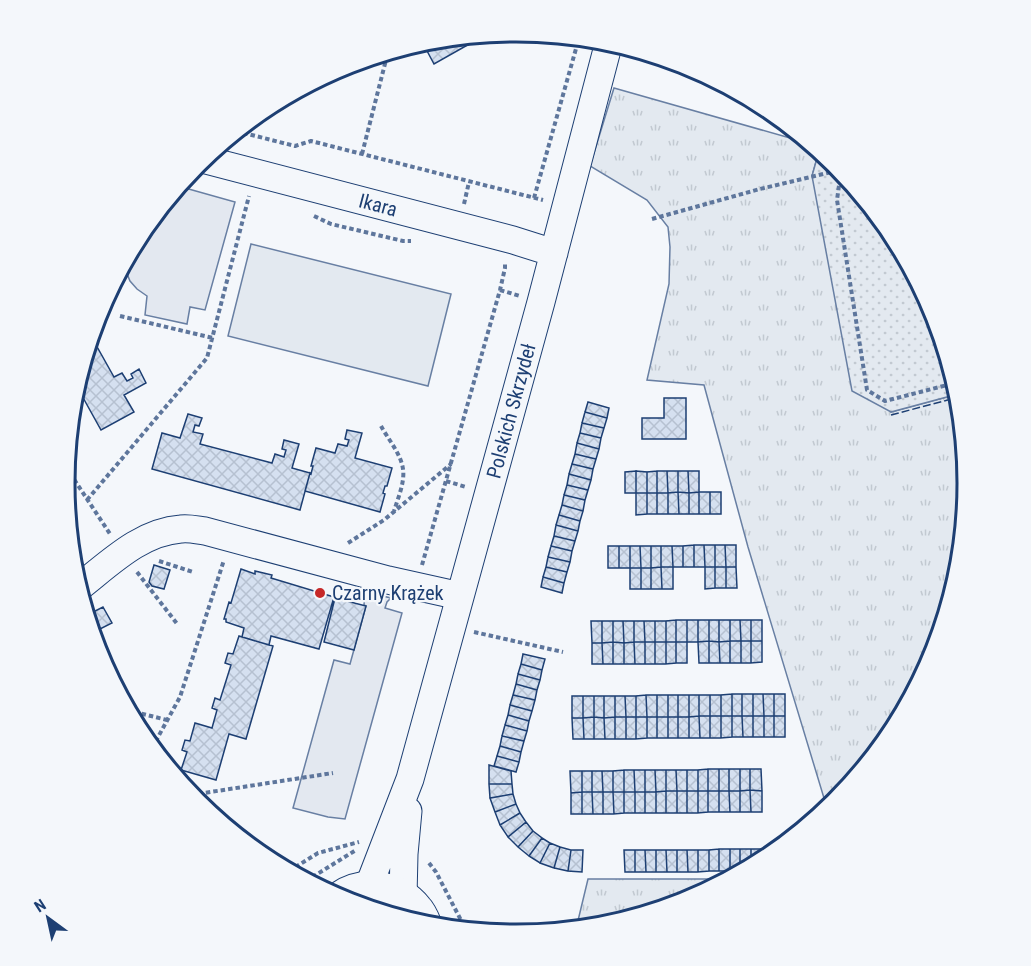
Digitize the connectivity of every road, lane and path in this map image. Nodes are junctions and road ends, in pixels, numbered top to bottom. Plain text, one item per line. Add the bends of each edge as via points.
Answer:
1 (577, 46) edge
2 (607, 51) edge
3 (385, 62) edge
4 (246, 134) edge
5 (362, 154) junction
6 (213, 162) edge
7 (829, 174) edge
8 (839, 184) edge
9 (251, 189) dead end
10 (534, 198) junction
11 (566, 206) junction
12 (311, 215) dead end
13 (652, 219) dead end
14 (414, 241) dead end
15 (554, 253) junction
16 (500, 258) dead end
17 (120, 316) dead end
18 (213, 338) junction
19 (945, 385) edge
20 (381, 426) dead end
21 (452, 463) junction
22 (446, 481) junction
23 (471, 489) dead end
24 (87, 500) dead end
25 (394, 512) junction
26 (340, 549) dead end
27 (225, 556) dead end
28 (153, 559) dead end
29 (193, 572) dead end
30 (86, 582) edge
31 (416, 586) junction
32 (460, 596) junction
33 (474, 632) dead end
34 (563, 652) dead end
35 (140, 713) edge
36 (167, 720) junction
37 (157, 739) edge
38 (333, 772) dead end
39 (410, 779) junction
40 (202, 793) edge
41 (404, 854) junction
42 (298, 866) edge
43 (314, 876) edge
44 (354, 893) edge
45 (403, 897) junction
46 (418, 913) edge
47 (461, 920) edge

1 - 10 path
2 - 11 street, Polskich Skrzydeł
3 - 5 path
4 - 5 path via 295,146 311,141
5 - 10 path
6 - 15 street, Ikara
7 - 13 path
8 - 19 path via 837,200 867,390 885,401
9 - 18 path
10 - 11 path
11 - 15 street, Polskich Skrzydeł
12 - 14 path via 331,224
15 - 32 street, Polskich Skrzydeł
16 - 21 path via 505,262 503,279
17 - 18 path
18 - 24 path via 207,357
20 - 25 path via 404,470
21 - 22 path
21 - 25 path
22 - 23 path
22 - 31 path
25 - 26 path
27 - 36 path via 180,697
28 - 29 path
30 - 31 street via 140,542 184,529 205,531
31 - 32 street
32 - 39 street, Polskich Skrzydeł
33 - 34 path
35 - 36 path
36 - 37 path
38 - 40 path
39 - 41 street, Polskich Skrzydeł
39 - 44 street, Polskich Skrzydeł
41 - 45 street, Polskich Skrzydeł
41 - 47 path via 426,858
42 - 43 path via 318,853 358,841 366,844
44 - 45 main road via 386,890
45 - 46 main road

